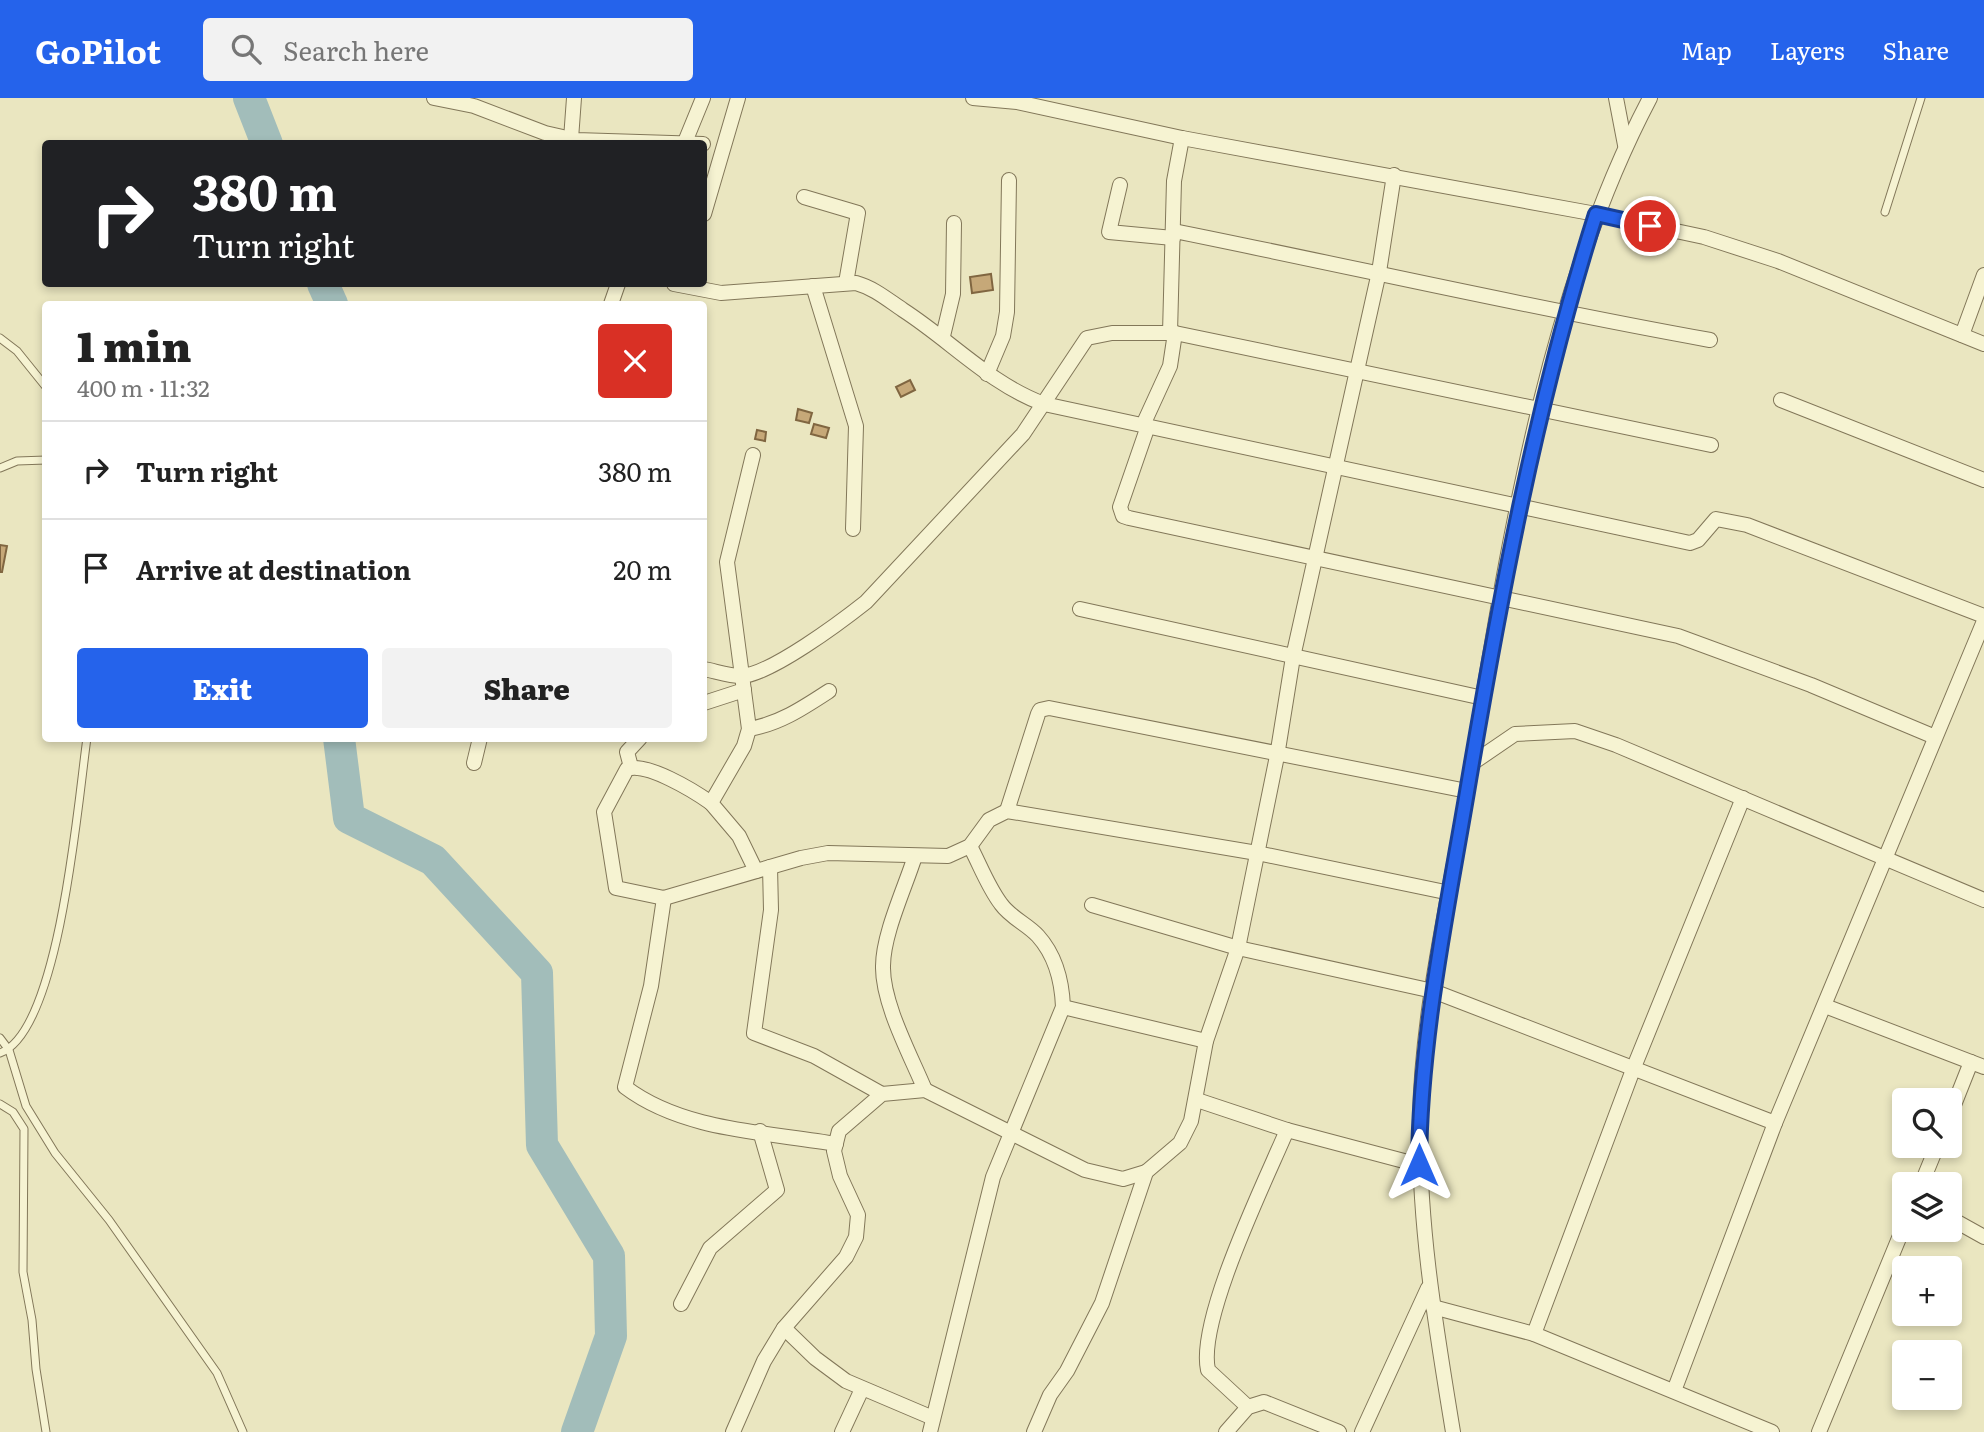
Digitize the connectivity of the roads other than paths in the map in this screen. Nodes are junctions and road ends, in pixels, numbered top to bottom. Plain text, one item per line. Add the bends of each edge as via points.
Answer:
1 (434, 98) edge
2 (575, 98) edge
3 (703, 98) edge
4 (738, 98) edge
5 (973, 98) edge
6 (1616, 98) edge
7 (1650, 98) edge
8 (1921, 98) edge
9 (458, 100) edge
10 (1017, 100) edge
11 (1182, 138) junction
12 (571, 139) junction
13 (598, 140) edge
14 (686, 140) edge
15 (707, 144) edge
16 (721, 145) junction
17 (1625, 145) junction
18 (1394, 175) junction
19 (1009, 180) dead end
20 (1120, 185) dead end
21 (804, 197) dead end
22 (707, 202) edge
23 (1885, 212) dead end
24 (1596, 214) junction
25 (954, 223) dead end
26 (1174, 235) junction
27 (1379, 272) junction
28 (1984, 275) edge
29 (846, 283) junction
30 (813, 286) junction
31 (692, 287) edge
32 (1564, 314) junction
33 (1172, 333) junction
34 (1962, 335) junction
35 (943, 336) junction
36 (0, 338) edge
37 (1710, 340) dead end
38 (1984, 344) edge
39 (1357, 371) junction
40 (987, 374) junction
41 (42, 382) edge
42 (1782, 400) dead end
43 (1044, 404) junction
44 (1540, 410) junction
45 (1146, 426) junction
46 (1711, 445) dead end
47 (753, 455) dead end
48 (42, 460) edge
49 (1337, 465) junction
50 (0, 468) edge
51 (1984, 480) edge
52 (1520, 505) junction
53 (853, 529) dead end
54 (1314, 559) junction
55 (1500, 598) junction
56 (1080, 609) dead end
57 (1984, 619) edge
58 (1293, 657) junction
59 (707, 670) edge
60 (743, 683) junction
61 (829, 691) dead end
62 (1483, 698) junction
63 (707, 701) edge
64 (749, 729) junction
65 (1935, 737) junction
66 (86, 742) edge
67 (479, 742) edge
68 (636, 742) edge
69 (1277, 756) junction
70 (474, 763) dead end
71 (1471, 764) junction
72 (631, 767) junction
73 (1467, 791) junction
74 (1743, 798) junction
75 (710, 803) junction
76 (1007, 811) junction
77 (970, 846) junction
78 (1257, 853) junction
79 (915, 856) junction
80 (1885, 861) junction
81 (763, 869) junction
82 (1450, 893) junction
83 (664, 898) junction
84 (1984, 900) edge
85 (1091, 905) dead end
86 (1238, 948) junction
87 (1433, 990) junction
88 (1825, 1006) junction
89 (1063, 1007) junction
90 (0, 1038) edge
91 (1206, 1041) junction
92 (9, 1050) junction
93 (0, 1053) edge
94 (1978, 1064) edge
95 (1634, 1067) junction
96 (925, 1090) junction
97 (1962, 1093) edge
98 (882, 1094) junction
99 (1197, 1100) junction
100 (0, 1104) edge
101 (1775, 1124) junction
102 (1010, 1130) junction
103 (1287, 1130) junction
104 (760, 1131) junction
105 (835, 1144) junction
106 (1419, 1165) junction
107 (1146, 1172) junction
108 (1962, 1225) edge
109 (1984, 1237) edge
110 (1897, 1242) edge
111 (1429, 1287) junction
112 (681, 1304) dead end
113 (1433, 1307) junction
114 (784, 1328) junction
115 (1534, 1334) junction
116 (862, 1389) junction
117 (1674, 1391) junction
118 (1248, 1408) junction
119 (932, 1425) edge
120 (46, 1432) edge
121 (243, 1432) edge
122 (733, 1432) edge
123 (842, 1432) edge
124 (1034, 1432) edge
125 (1226, 1432) edge
126 (1339, 1432) edge
127 (1362, 1432) edge
128 (1453, 1432) edge
129 (1772, 1432) edge
130 (1819, 1432) edge

1 - 9 street
2 - 12 street
3 - 14 street
4 - 16 street
5 - 10 street
6 - 17 street
7 - 17 street
8 - 23 lane
9 - 12 street
10 - 11 street
11 - 18 street
11 - 26 street via 1174,181
12 - 13 street
15 - 16 street
16 - 22 street
17 - 24 street
18 - 24 street
18 - 27 street
19 - 40 street via 1007,312 1003,336
20 - 26 street via 1109,232
21 - 29 street via 858,213
24 - 32 street
24 - 34 street via 1704,237 1778,261
25 - 35 street via 953,294
26 - 27 street
26 - 33 street
27 - 32 street
27 - 39 street
28 - 34 street
29 - 30 street
29 - 35 street via 871,288
30 - 31 street via 754,293
30 - 53 street via 856,426
32 - 37 street
32 - 44 street
33 - 39 street
33 - 43 street via 1112,333 1087,338
33 - 45 street via 1170,366
34 - 38 street
35 - 40 street
36 - 41 lane
39 - 44 street
39 - 49 street
40 - 43 street
42 - 51 street
43 - 45 street
43 - 60 street via 1002,458 866,602
44 - 46 street
44 - 52 street
45 - 49 street
45 - 54 street via 1120,507 1123,516
47 - 60 street via 727,562
48 - 50 lane via 17,461
49 - 52 street
49 - 54 street
52 - 55 street
52 - 57 street via 1690,543 1716,519 1725,520
54 - 55 street
54 - 58 street
55 - 62 street
55 - 65 street via 1678,636
56 - 58 street
57 - 65 street
58 - 62 street
58 - 69 street
59 - 60 street
60 - 63 street
60 - 64 street
61 - 64 street via 796,713
62 - 71 street
64 - 75 street via 744,746
65 - 80 street
66 - 92 lane via 56,946 43,996 30,1024
67 - 70 street
68 - 72 street via 627,752
69 - 73 street
69 - 76 street via 1071,712 1040,710
69 - 78 street
71 - 73 street
71 - 74 street via 1515,734 1575,731
72 - 75 street via 688,787
72 - 83 street via 614,788 604,812 616,888
73 - 82 street
74 - 80 street
74 - 95 street
75 - 81 street
76 - 77 street via 989,820
76 - 78 street
77 - 79 street via 948,856
77 - 89 street via 999,902 1039,936 1057,967
78 - 82 street
78 - 86 street
79 - 81 street via 828,853
79 - 96 street via 883,967 889,999
80 - 84 street
80 - 88 street
81 - 83 street
81 - 98 street via 771,910 754,1033 814,1056
82 - 87 street
83 - 104 street via 651,986 625,1087 651,1104 684,1116
85 - 86 street
86 - 87 street
86 - 91 street
87 - 95 street
87 - 106 street
88 - 94 street
88 - 101 street
89 - 91 street
89 - 102 street
90 - 92 lane
91 - 99 street
92 - 93 lane
92 - 121 lane via 26,1106 55,1153 110,1220 217,1373
94 - 97 street
95 - 101 street
95 - 115 street
96 - 98 street
96 - 102 street
98 - 105 street via 844,1125
99 - 103 street
99 - 107 street via 1180,1143
100 - 120 lane via 13,1112 24,1129 23,1272
101 - 117 street
102 - 107 street via 1086,1170 1123,1179
102 - 119 street via 990,1189
103 - 106 street
103 - 118 street via 1215,1309 1206,1350 1208,1370
104 - 105 street
104 - 112 street via 777,1190 709,1248
105 - 114 street via 840,1176 858,1215 856,1237 846,1257
106 - 111 street
107 - 124 street via 1102,1303
108 - 109 street
110 - 130 street
111 - 113 street
111 - 127 street
113 - 115 street
113 - 128 street
114 - 116 street via 815,1358
114 - 122 street
115 - 117 street
116 - 119 street
116 - 123 street
117 - 129 street
118 - 125 street
118 - 126 street via 1264,1402

